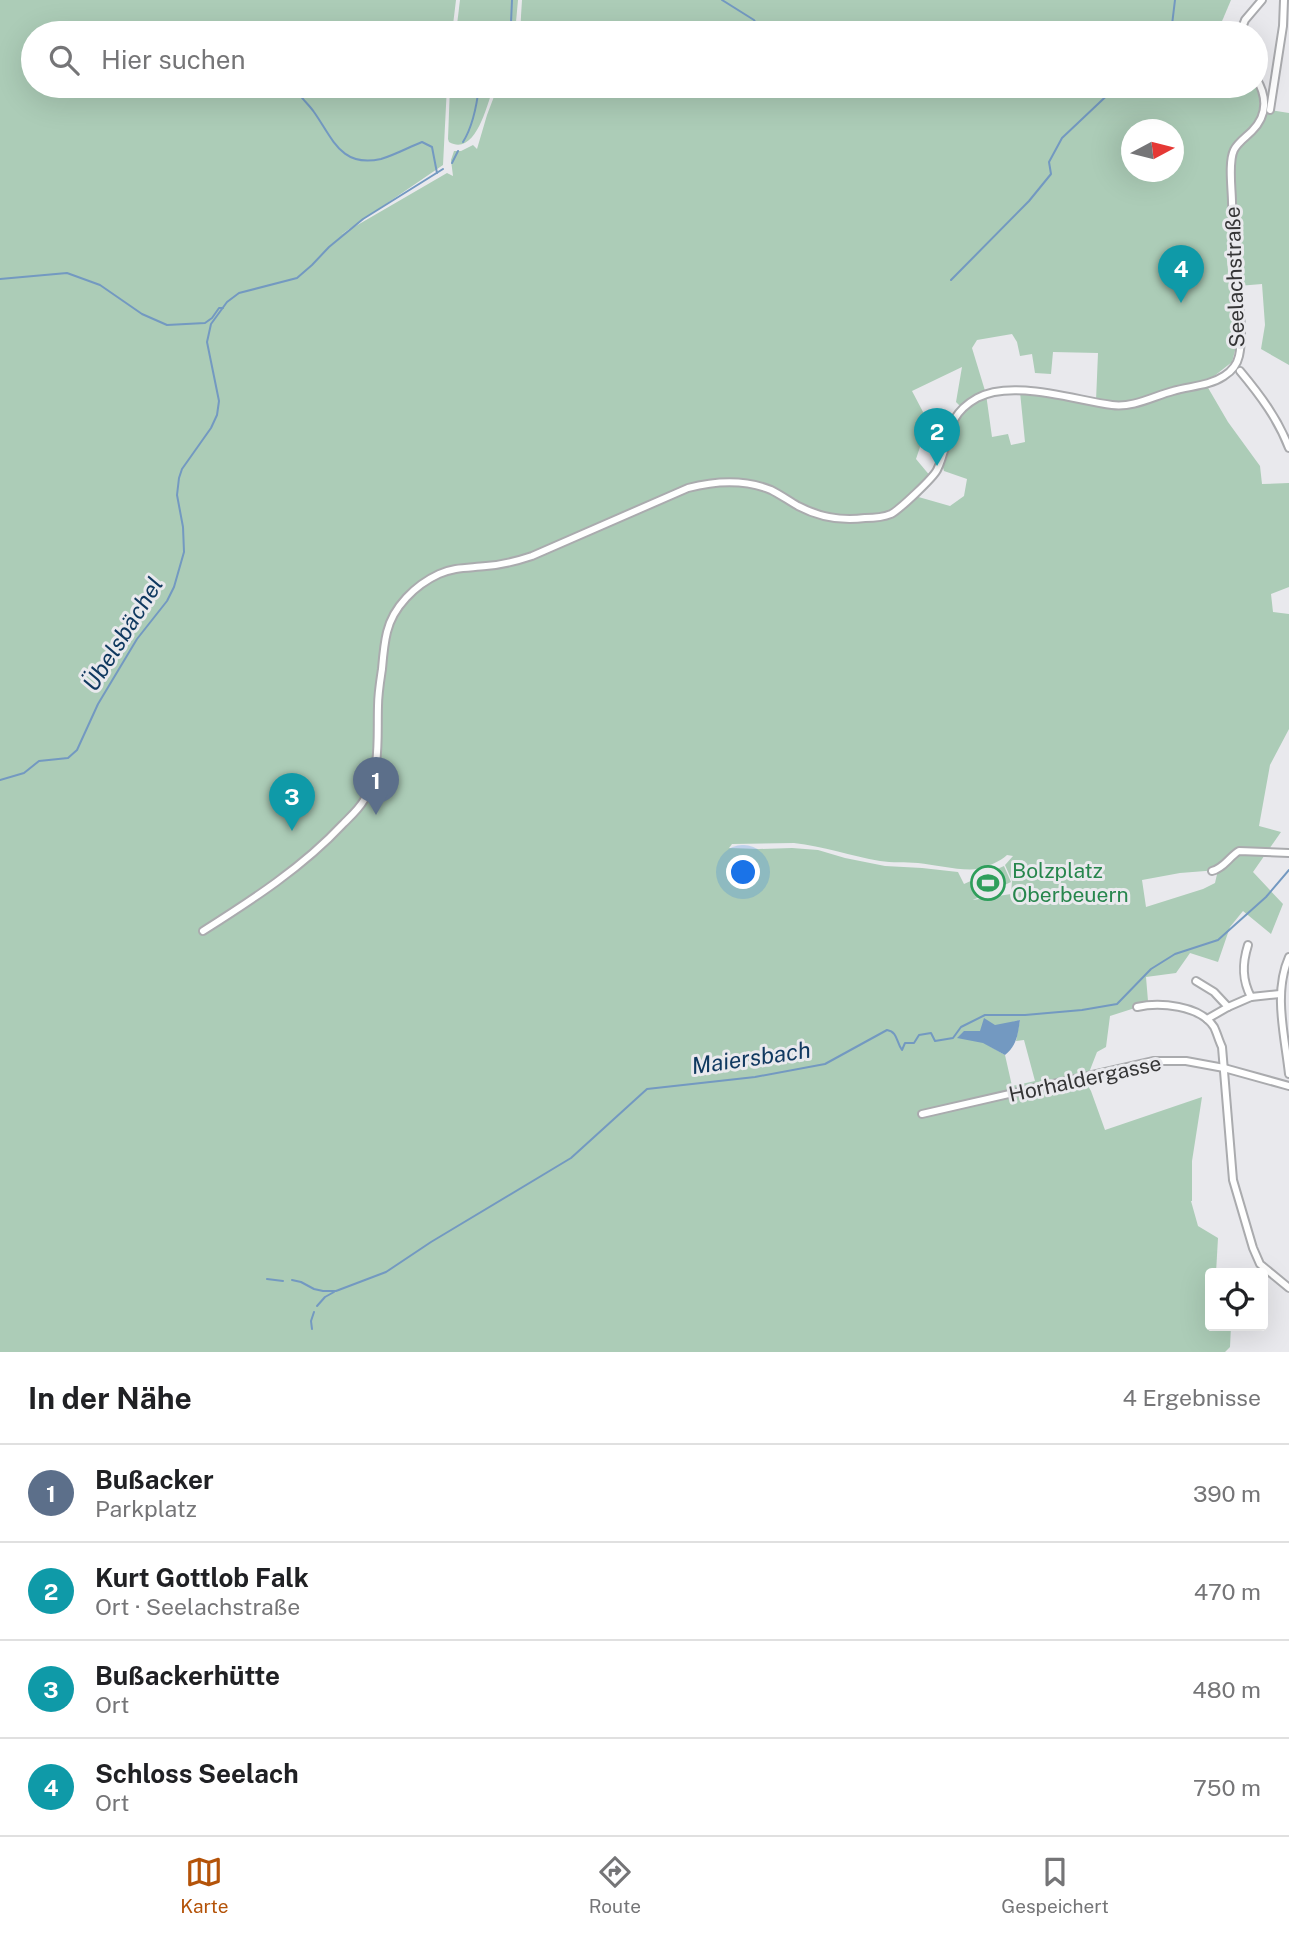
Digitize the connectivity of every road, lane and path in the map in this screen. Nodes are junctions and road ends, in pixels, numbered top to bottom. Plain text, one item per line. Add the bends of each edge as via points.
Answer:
1 (1262, 0) edge
2 (1284, 0) edge
3 (1245, 21) edge
4 (1281, 40) junction
5 (1289, 42) edge
6 (1264, 98) edge
7 (1270, 110) dead end
8 (1240, 371) dead end
9 (1289, 449) edge
10 (1289, 853) edge
11 (1212, 871) dead end
12 (203, 931) dead end
13 (1248, 945) dead end
14 (1289, 957) edge
15 (1196, 981) dead end
16 (1280, 994) junction
17 (1251, 997) junction
18 (1137, 1007) dead end
19 (1227, 1007) junction
20 (1207, 1019) junction
21 (1224, 1068) junction
22 (1289, 1074) edge
23 (1289, 1086) edge
24 (922, 1114) dead end
25 (1289, 1288) edge

1 - 3 street
2 - 4 street
4 - 5 street
4 - 7 street
6 - 12 street, Seelachstraße via 1255,128 1238,143 1231,157 1241,322 1240,354 1226,376 1128,405 1013,390 979,397 954,420 935,474 893,513 839,518 808,510 762,487 708,484 688,488 532,556 458,567 425,581 401,604 386,633 378,753 363,802 332,836 276,883
8 - 9 street via 1268,406
10 - 11 street via 1239,851
13 - 17 street via 1243,963
14 - 16 street
15 - 19 street
16 - 17 street
16 - 22 street
17 - 19 street
18 - 20 street via 1186,1008
19 - 20 street
20 - 21 street via 1222,1047
21 - 23 street, Horhaldergasse
21 - 24 street, Horhaldergasse via 1153,1061
21 - 25 street via 1233,1180 1253,1248 1260,1264

